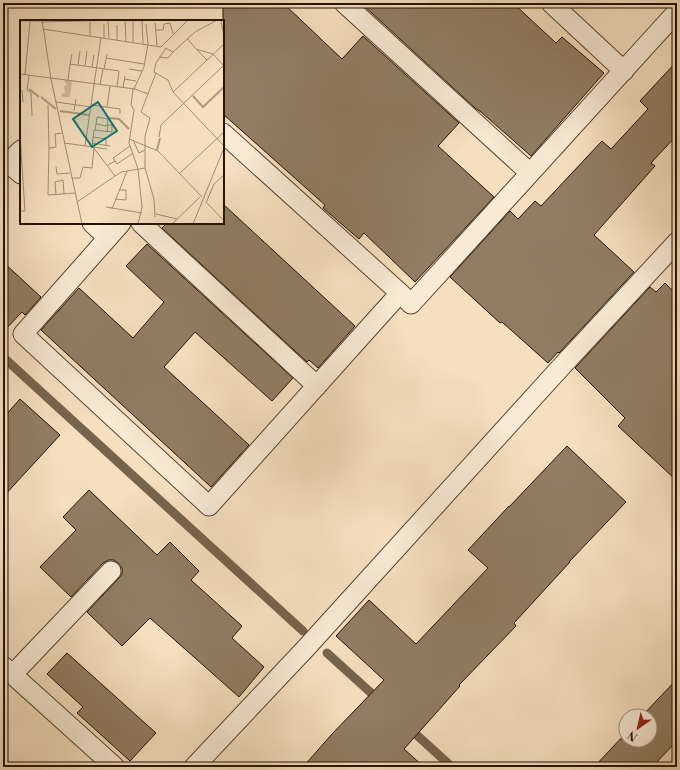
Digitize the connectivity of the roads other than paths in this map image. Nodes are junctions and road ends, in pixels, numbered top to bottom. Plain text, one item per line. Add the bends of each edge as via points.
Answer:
1 (344, 3) edge
2 (551, 3) edge
3 (671, 12) edge
4 (624, 71) junction
5 (224, 134) edge
6 (20, 151) edge
7 (20, 173) edge
8 (530, 173) junction
9 (93, 224) edge
10 (120, 224) edge
11 (142, 224) edge
12 (108, 238) junction
13 (677, 242) edge
14 (400, 293) junction
15 (317, 386) junction
16 (111, 571) dead end
17 (8, 670) edge
18 (114, 767) edge
19 (194, 767) edge

1 - 8 lane
2 - 4 lane
3 - 4 lane
4 - 8 lane
5 - 14 lane
6 - 7 lane via 15,156 14,168
8 - 14 lane via 411,304
9 - 12 lane
10 - 12 lane
11 - 15 lane
12 - 15 lane via 23,334 209,506
13 - 19 lane
14 - 15 lane
16 - 17 lane
17 - 18 lane

